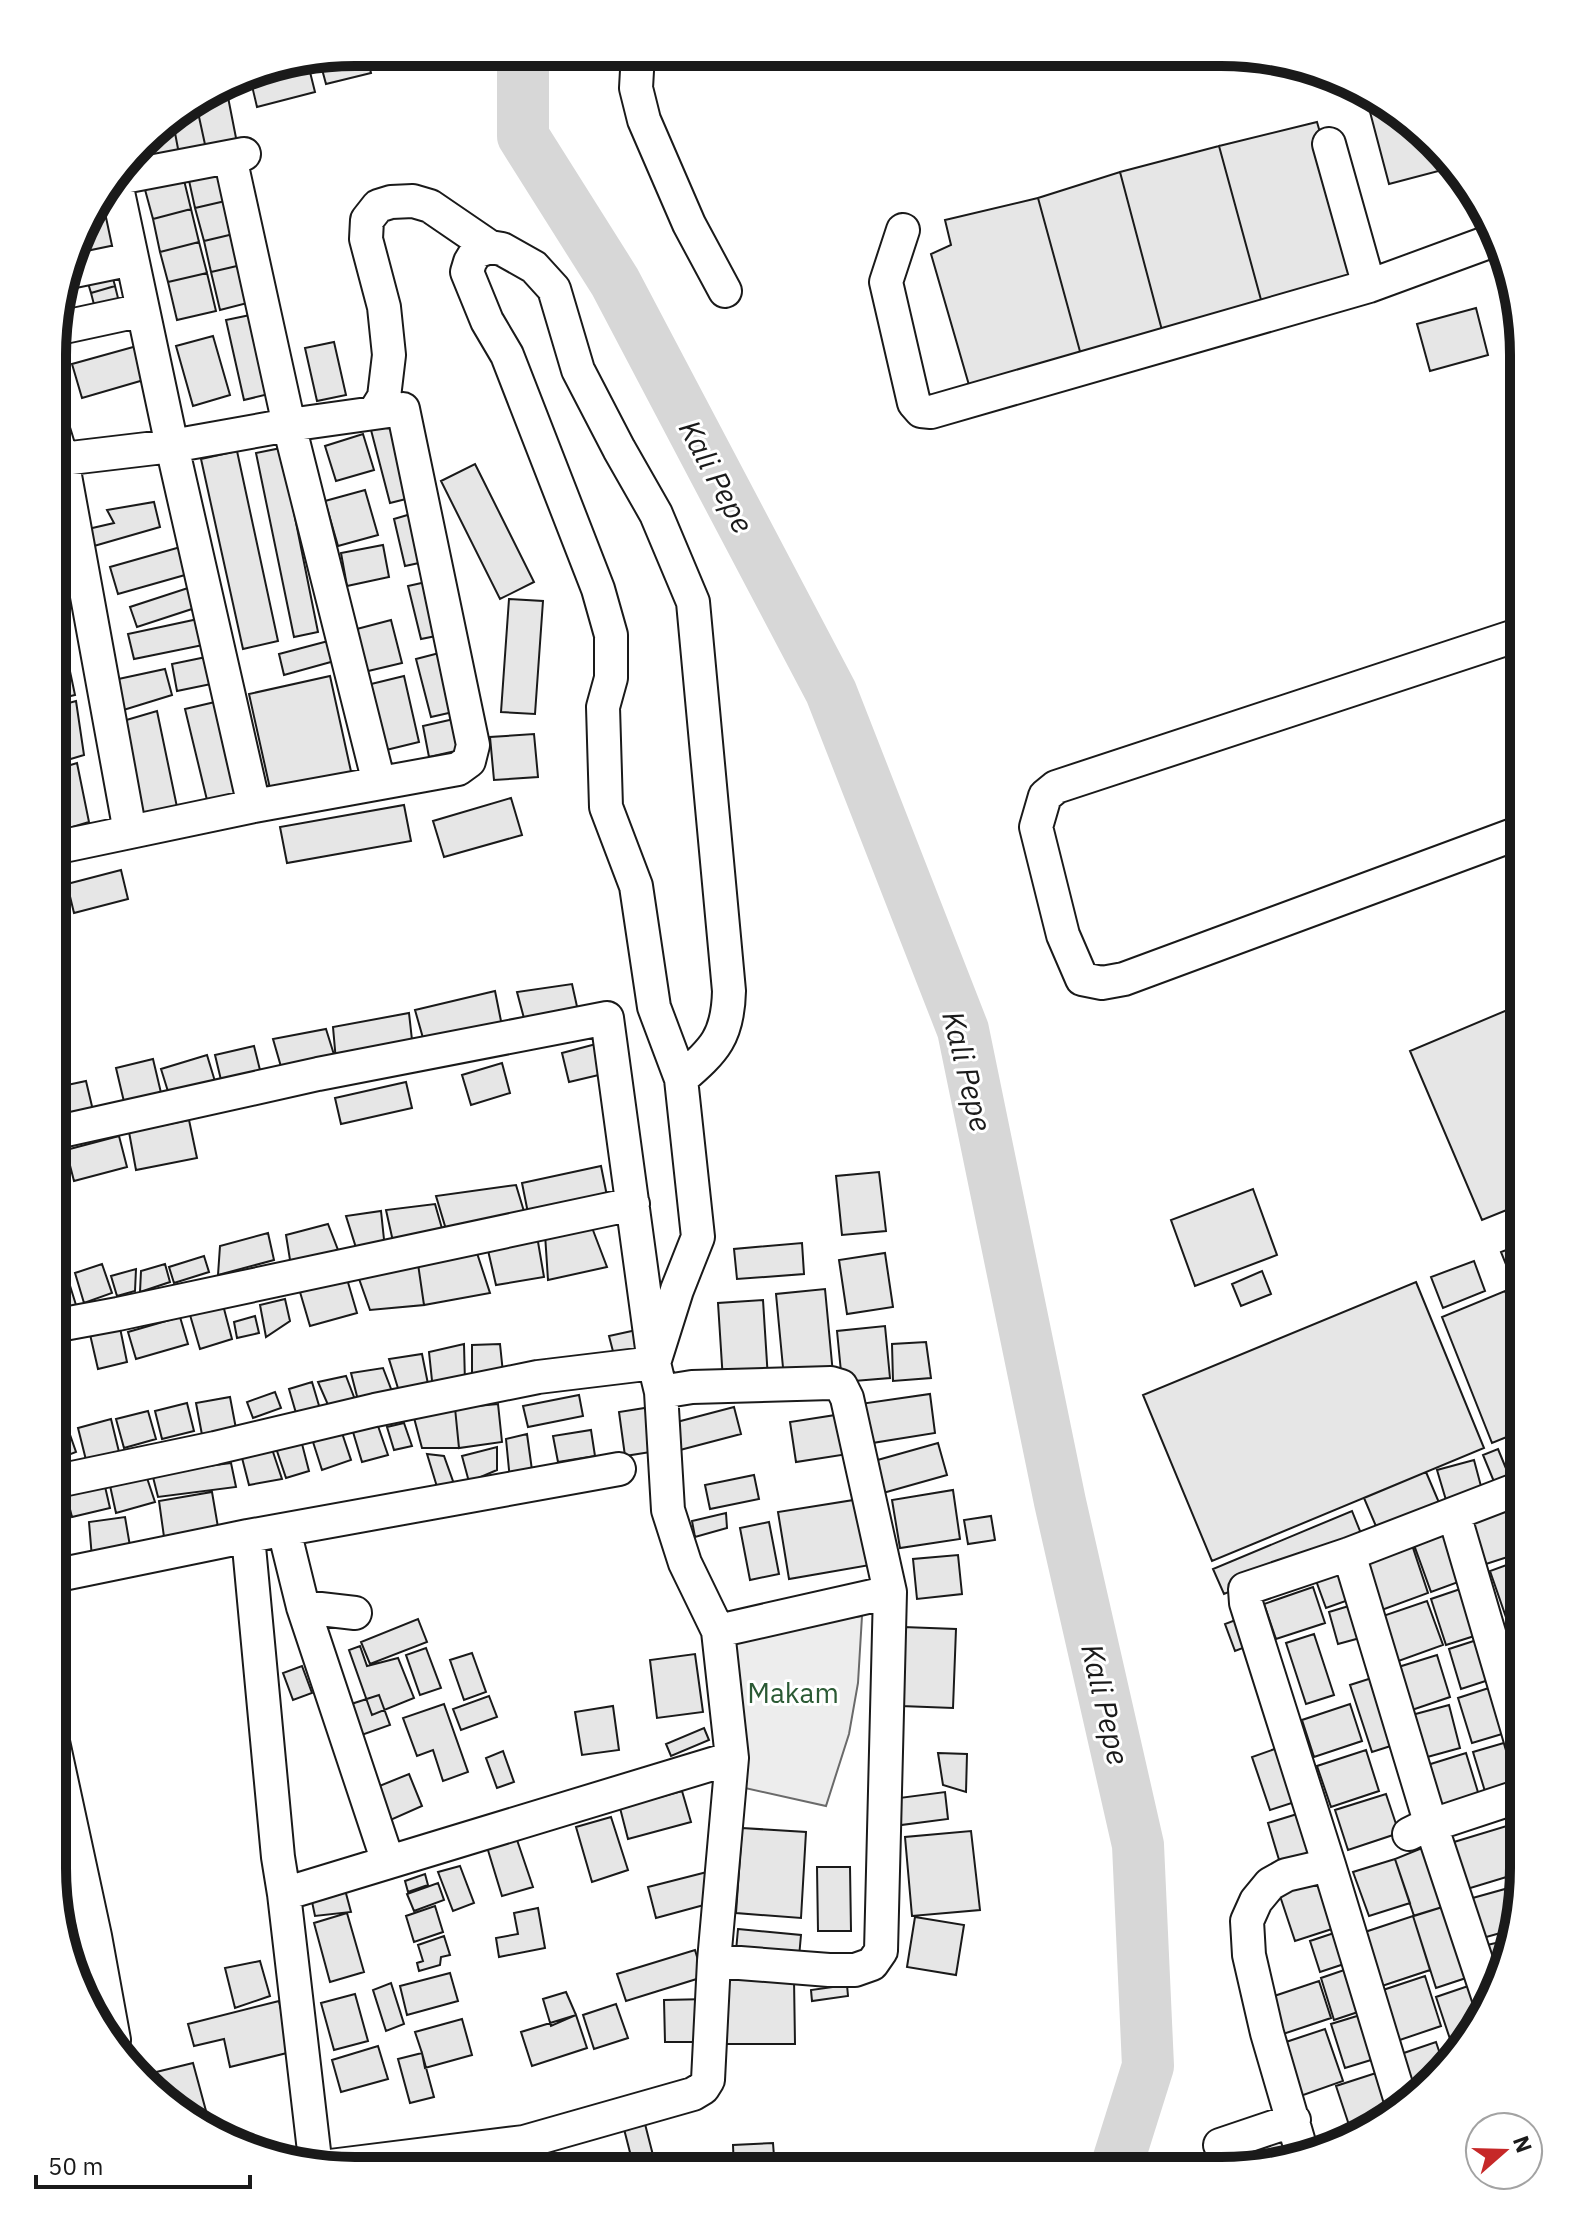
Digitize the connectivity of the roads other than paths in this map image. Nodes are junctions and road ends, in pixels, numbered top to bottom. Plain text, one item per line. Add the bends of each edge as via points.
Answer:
1 (637, 66) edge
2 (1329, 144) dead end
3 (128, 176) edge
4 (117, 192) edge
5 (903, 230) dead end
6 (1487, 243) edge
7 (490, 247) junction
8 (132, 259) junction
9 (79, 270) edge
10 (1369, 286) junction
11 (725, 291) dead end
12 (143, 310) junction
13 (68, 326) edge
14 (374, 413) junction
15 (289, 425) junction
16 (172, 446) junction
17 (66, 451) edge
18 (66, 498) edge
19 (1510, 638) edge
20 (379, 783) junction
21 (254, 806) junction
22 (130, 832) junction
23 (1510, 836) edge
24 (66, 845) edge
25 (681, 1079) junction
26 (66, 1130) edge
27 (633, 1204) junction
28 (66, 1324) edge
29 (658, 1377) junction
30 (619, 1469) dead end
31 (66, 1479) edge
32 (1510, 1492) edge
33 (1454, 1514) junction
34 (284, 1530) junction
35 (248, 1536) junction
36 (1349, 1554) junction
37 (66, 1573) edge
38 (890, 1592) junction
39 (303, 1607) junction
40 (355, 1613) dead end
41 (718, 1631) junction
42 (1510, 1704) edge
43 (732, 1758) junction
44 (1510, 1799) edge
45 (1420, 1830) junction
46 (66, 1838) edge
47 (388, 1862) junction
48 (1329, 1865) junction
49 (284, 1894) junction
50 (714, 1961) junction
51 (1484, 1987) edge
52 (109, 2020) edge
53 (1399, 2095) edge
54 (1294, 2120) junction
55 (1220, 2145) dead end
56 (1300, 2146) edge
57 (313, 2154) edge
58 (528, 2156) edge

1 - 11 street via 644,120
2 - 10 street
3 - 15 street via 237,156
4 - 8 street
5 - 10 street via 886,282 914,403 921,411
6 - 10 street
7 - 14 street via 430,206 413,201 378,206 367,220 366,239 384,307 389,355 384,397
7 - 25 street via 476,252 467,272 507,355 611,635 611,678 603,707 606,807 636,886 654,1007
7 - 25 street via 534,267 554,289 578,370 656,514 693,602 728,1012 722,1035
8 - 9 street
8 - 12 street
12 - 13 street
12 - 16 street
14 - 15 street
14 - 20 street via 403,409 473,745 469,761 458,769
15 - 16 street
15 - 20 street
16 - 17 street
16 - 21 street
18 - 22 street
19 - 23 street via 1056,787 1045,796 1036,827 1063,935 1082,979 1102,983
20 - 21 street
21 - 22 street
22 - 24 street
25 - 29 street via 698,1237 677,1290
26 - 27 street via 607,1018
27 - 28 street
27 - 29 street
29 - 31 street via 538,1377
29 - 38 street via 692,1387 841,1386
29 - 41 street via 668,1510 685,1563
30 - 34 street
32 - 33 street
33 - 36 street
33 - 42 street
34 - 35 street
34 - 39 street
35 - 37 street
35 - 49 street
36 - 45 street
36 - 48 street via 1249,1586 1244,1594
38 - 41 street
38 - 50 street via 881,1951 872,1964 855,1970
39 - 40 street
39 - 47 street
41 - 43 street
43 - 47 street
43 - 50 street
44 - 45 street
45 - 51 street
46 - 52 street
47 - 49 street
48 - 53 street
48 - 54 street via 1270,1884 1247,1921 1249,1955 1267,2033
49 - 57 street
50 - 58 street via 708,2080 703,2088
54 - 55 street
54 - 56 street

